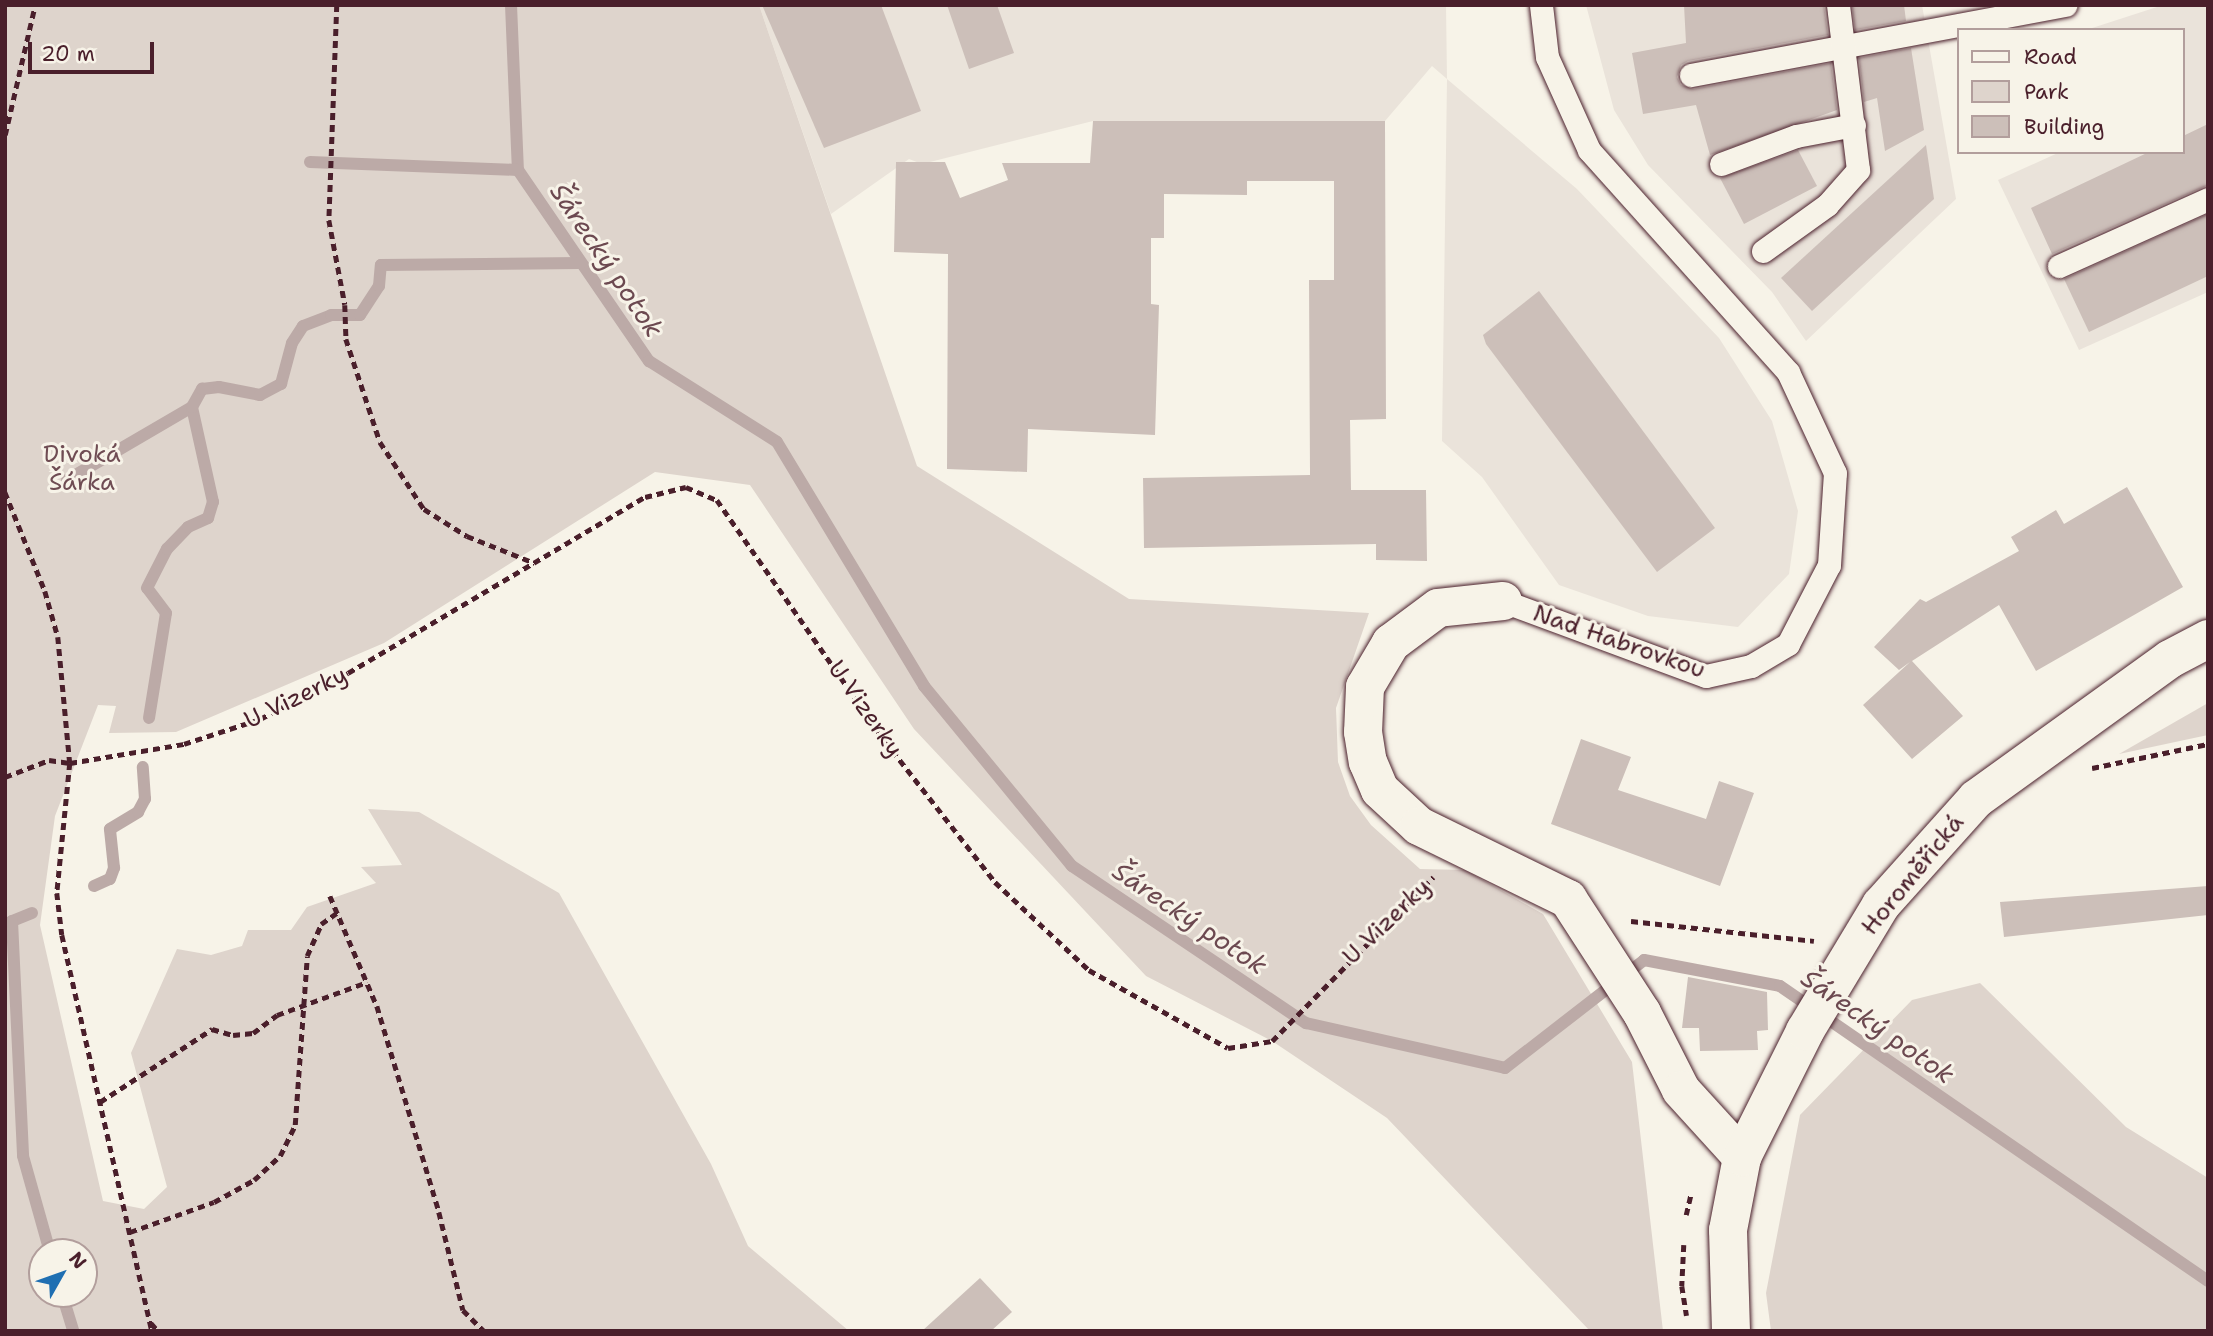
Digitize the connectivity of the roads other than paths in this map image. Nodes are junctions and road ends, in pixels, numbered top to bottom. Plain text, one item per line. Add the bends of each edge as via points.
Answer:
1 (1541, 5) edge
2 (1838, 5) edge
3 (2066, 5) edge
4 (1846, 48) junction
5 (1691, 75) dead end
6 (1854, 125) junction
7 (1721, 164) dead end
8 (2208, 199) edge
9 (1763, 251) dead end
10 (2059, 265) dead end
11 (1503, 601) joint
12 (2208, 639) edge
13 (1742, 1157) junction
14 (1731, 1331) edge

1 - 11 lane, Nad Habrovkou via 1548,57 1589,150 1788,372 1835,473 1831,539 1829,565 1788,644 1751,666 1706,677
2 - 4 lane
3 - 4 lane
4 - 5 lane
4 - 6 lane
6 - 7 lane via 1796,136
6 - 9 lane via 1857,170 1827,205
8 - 10 lane
11 - 13 main road, Nad Habrovkou via 1438,608 1391,643 1365,687 1363,732 1368,762 1380,790 1419,826 1568,899 1633,998 1681,1090
12 - 13 main road, Horoměřická via 2170,659 1976,799 1881,905 1805,1031
13 - 14 main road, Horoměřická via 1728,1230

